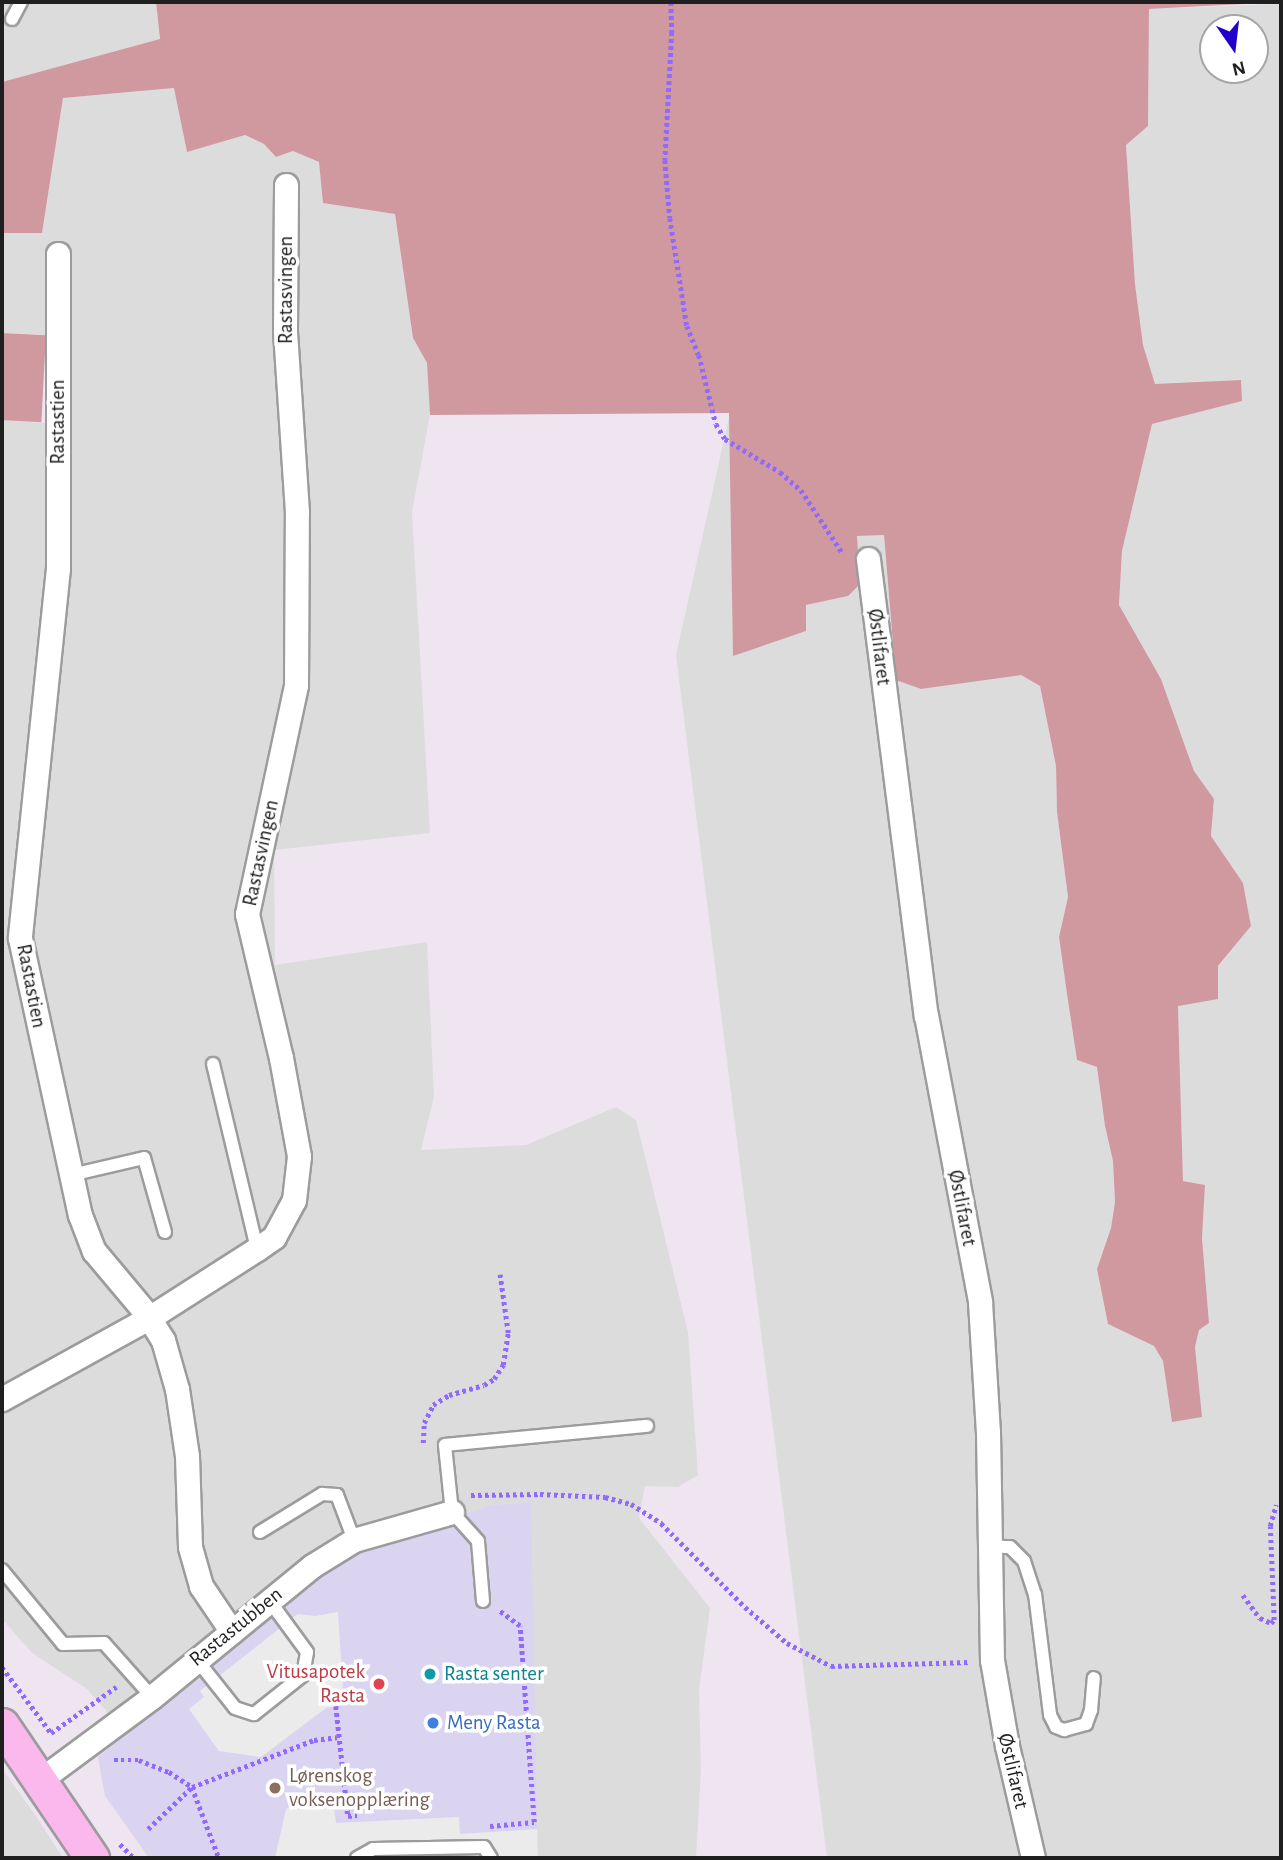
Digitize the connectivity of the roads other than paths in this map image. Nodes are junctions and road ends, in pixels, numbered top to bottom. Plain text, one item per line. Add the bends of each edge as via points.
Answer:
1 (21, 2) edge
2 (12, 19) dead end
3 (286, 185) dead end
4 (58, 254) dead end
5 (868, 559) dead end
6 (11, 939) edge
7 (213, 1064) dead end
8 (71, 1175) junction
9 (165, 1232) dead end
10 (257, 1249) junction
11 (149, 1318) junction
12 (2, 1399) edge
13 (647, 1426) dead end
14 (451, 1505) junction
15 (260, 1532) dead end
16 (354, 1540) junction
17 (988, 1546) junction
18 (2, 1570) edge
19 (269, 1600) junction
20 (483, 1601) road end
21 (232, 1632) junction
22 (197, 1660) junction
23 (1094, 1678) dead end
24 (152, 1697) junction
25 (2, 1725) edge
26 (40, 1780) junction
27 (92, 1858) edge
28 (356, 1858) edge
29 (491, 1858) edge
30 (1033, 1858) edge

1 - 2 lane
3 - 10 street, Rastasvingen via 285,331 297,512 296,685 247,914 299,1156 294,1200 274,1237
4 - 6 street, Rastastien via 58,568
5 - 17 street, Østlifaret via 926,1015 980,1302 988,1432
6 - 8 street, Rastastien
7 - 10 lane
8 - 9 lane via 144,1158
8 - 11 street, Rastastien via 94,1251
10 - 11 street, Rastasvingen
11 - 12 street, Rastasvingen
11 - 21 street, Rastastien via 163,1340 177,1389 187,1456 190,1547 201,1586
13 - 14 lane via 445,1445
14 - 16 street, Rastastubben
14 - 20 lane via 478,1541
15 - 16 lane via 322,1494 337,1495
16 - 19 street, Rastastubben
17 - 23 lane via 1010,1547 1024,1561 1035,1594 1050,1715 1056,1727 1064,1730 1086,1724
17 - 30 street, Østlifaret via 992,1660
18 - 24 lane via 63,1644 104,1643
19 - 21 street, Rastastubben
19 - 22 lane via 307,1652 303,1675 254,1714 235,1708
21 - 22 street, Rastastubben
22 - 24 street, Rastastubben
24 - 26 street, Rastastubben
25 - 26 main road
26 - 27 main road
28 - 29 lane via 373,1849 484,1847

